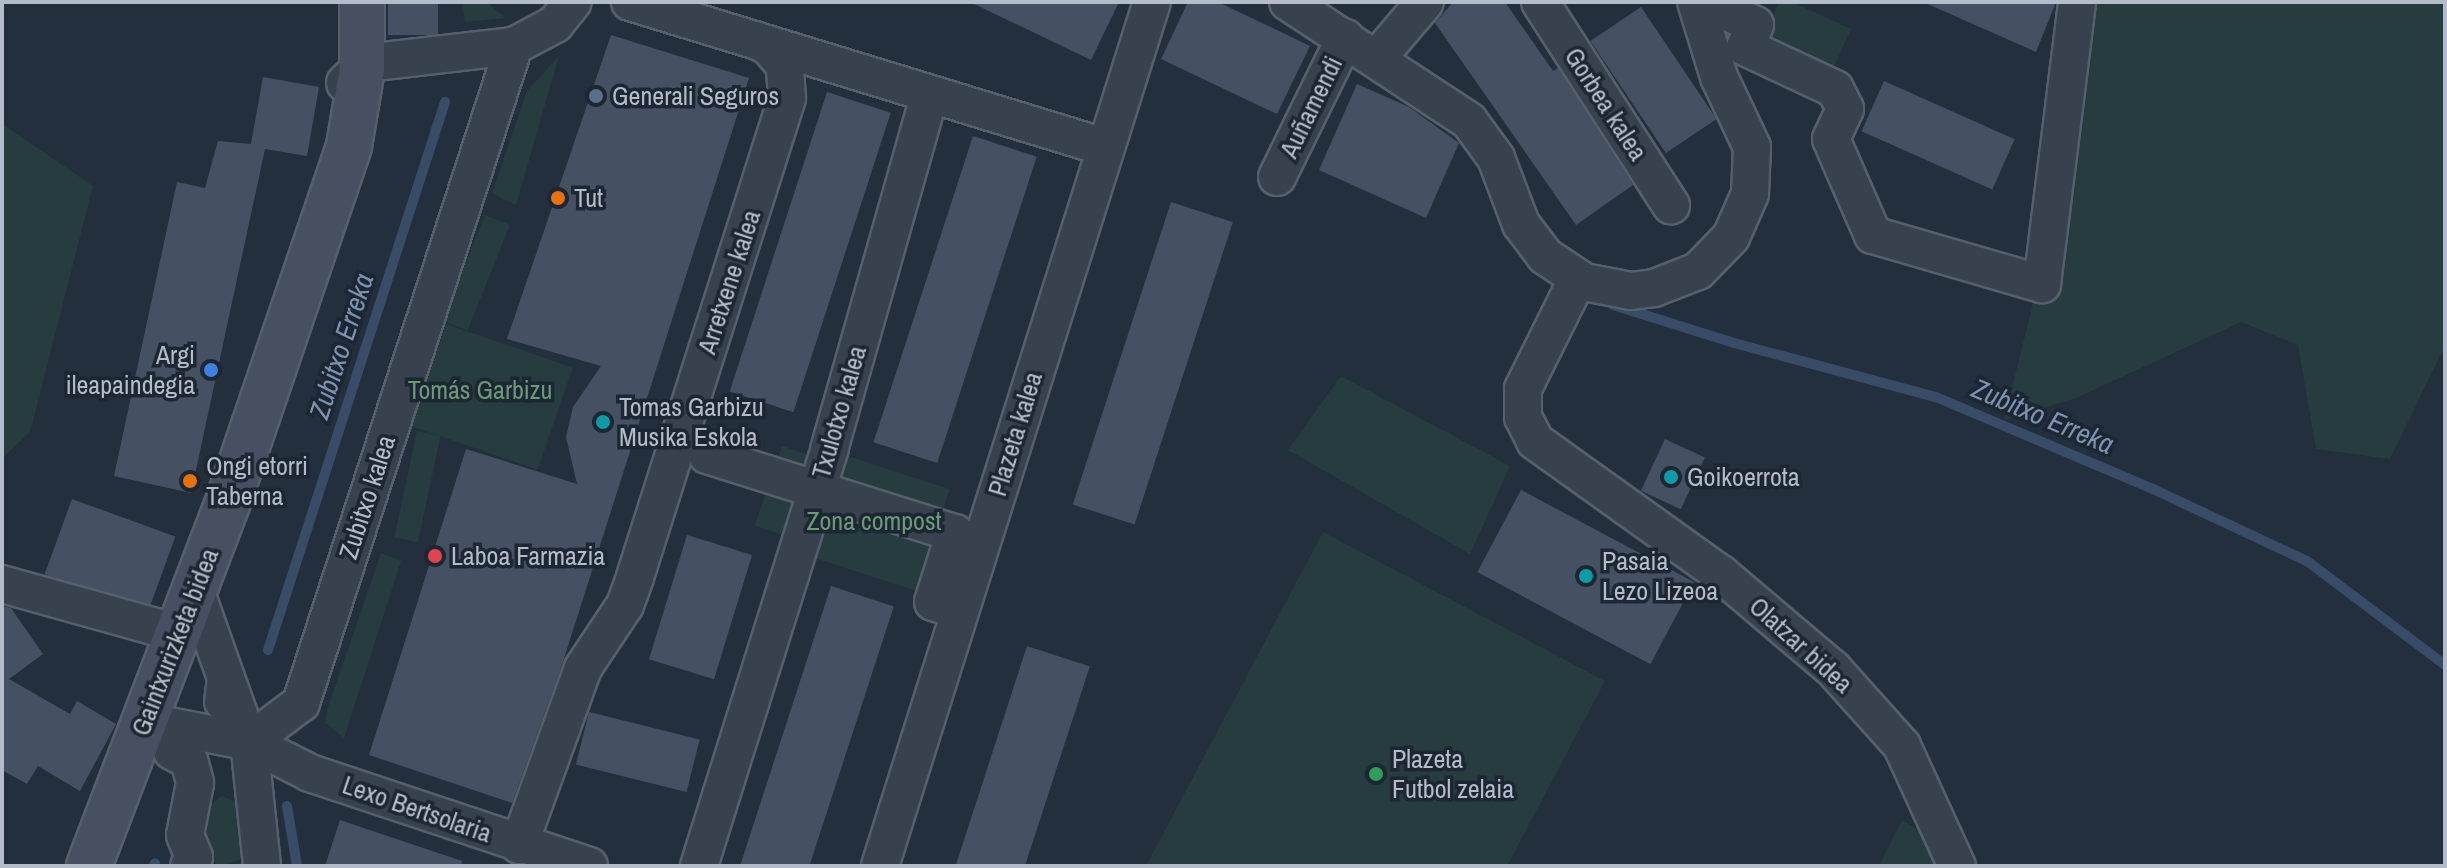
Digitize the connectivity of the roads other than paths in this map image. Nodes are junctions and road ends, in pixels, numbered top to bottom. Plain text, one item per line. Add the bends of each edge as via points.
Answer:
1 (334, 2) edge
2 (362, 2) edge
3 (573, 2) edge
4 (630, 2) edge
5 (1152, 2) edge
6 (1288, 2) edge
7 (1425, 2) edge
8 (1540, 2) edge
9 (1730, 2) edge
10 (2077, 2) edge
11 (1698, 11) edge
12 (1345, 38) junction
13 (755, 40) junction
14 (514, 46) junction
15 (1378, 57) junction
16 (350, 83) junction
17 (930, 94) junction
18 (1104, 147) junction
19 (1277, 177) dead end
20 (1671, 205) dead end
21 (1578, 278) junction
22 (707, 455) dead end
23 (817, 488) junction
24 (2, 584) edge
25 (195, 590) junction
26 (960, 610) junction
27 (174, 645) junction
28 (221, 666) junction
29 (163, 726) junction
30 (249, 742) junction
31 (519, 845) junction
32 (573, 864) edge
33 (89, 866) edge
34 (189, 866) edge
35 (262, 866) edge
36 (699, 866) edge
37 (880, 866) edge
38 (1957, 866) edge

1 - 16 main road
2 - 16 main road
3 - 14 street via 555,24
4 - 13 street, Arretxene kalea
5 - 18 street, Plazeta kalea
6 - 12 street
7 - 15 street
8 - 20 street, Gorbea kalea
9 - 10 street via 1734,15 1755,25 1745,47 1835,89 1845,109 1831,139 1873,235 2042,284
11 - 21 street via 1752,147 1752,182 1743,217 1716,255 1677,281 1631,291
12 - 15 street
12 - 19 street, Auñamendi
13 - 17 street, Arretxene kalea
13 - 31 street, Arretxene kalea via 785,66 787,98 625,605 583,668
14 - 16 street
14 - 30 street, Zubitxo kalea via 301,703
15 - 21 street via 1469,121 1496,158 1530,238
16 - 25 main road, Gaintxurizketa bidea via 349,146
17 - 18 street, Arretxene kalea
17 - 23 street, Txulotxo kalea
18 - 26 street, Plazeta kalea
21 - 38 street, Olatzar bidea via 1523,389 1523,417 1535,441 1721,574 1833,669 1902,746
22 - 23 street
23 - 26 street via 955,533 933,602
23 - 36 street, Txulotxo kalea
24 - 27 street
25 - 27 main road, Gaintxurizketa bidea
25 - 28 street
26 - 37 street, Plazeta kalea
27 - 28 street via 187,644
27 - 29 main road, Gaintxurizketa bidea
28 - 29 street via 217,714
28 - 30 street
29 - 30 street, Lexo Bertsolaria
29 - 33 main road, Gaintxurizketa bidea
29 - 34 street via 172,751 189,760 195,783 185,835 194,857
30 - 31 street, Lexo Bertsolaria via 310,773
30 - 35 street
31 - 32 street, Lexo Bertsolaria

